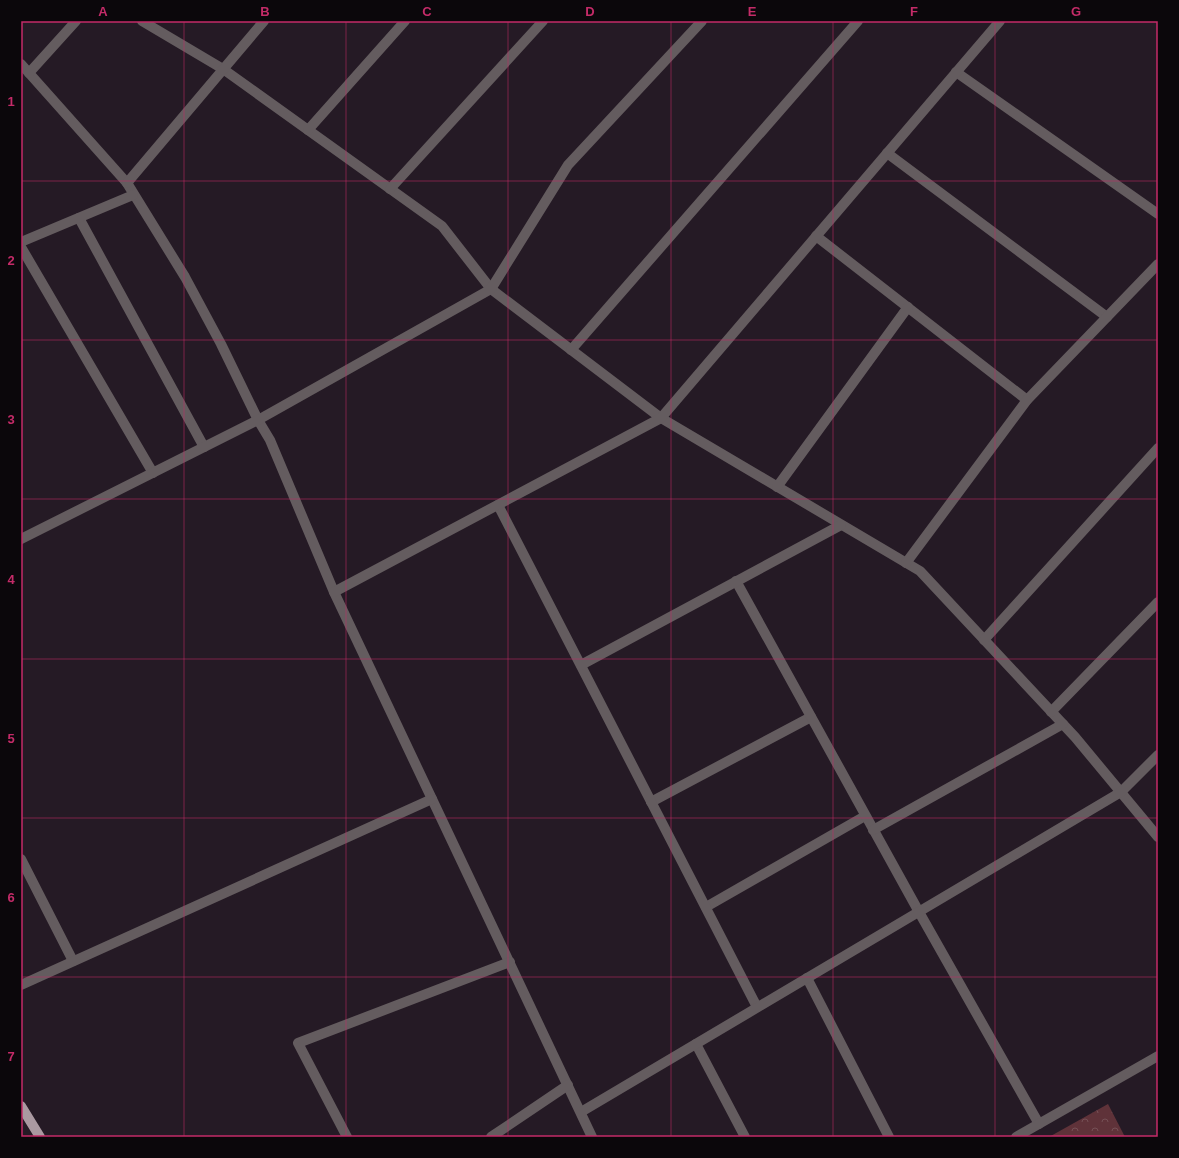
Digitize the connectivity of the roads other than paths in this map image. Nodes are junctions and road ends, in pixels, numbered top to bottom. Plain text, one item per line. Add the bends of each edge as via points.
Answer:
1 (76, 21) edge
2 (142, 21) edge
3 (264, 21) edge
4 (405, 21) edge
5 (543, 21) edge
6 (702, 21) edge
7 (858, 21) edge
8 (1000, 21) edge
9 (21, 64) edge
10 (223, 69) junction
11 (956, 72) junction
12 (29, 73) junction
13 (308, 130) junction
14 (887, 153) junction
15 (127, 183) junction
16 (390, 189) junction
17 (133, 195) junction
18 (1158, 214) edge
19 (79, 218) junction
20 (816, 236) junction
21 (21, 242) edge
22 (21, 247) edge
23 (1158, 264) edge
24 (492, 289) junction
25 (908, 307) junction
26 (1107, 317) junction
27 (571, 350) junction
28 (1027, 400) junction
29 (661, 418) junction
30 (258, 420) junction
31 (204, 447) junction
32 (1158, 448) edge
33 (153, 473) junction
34 (777, 487) junction
35 (498, 505) junction
36 (841, 525) junction
37 (21, 539) edge
38 (906, 563) junction
39 (736, 581) junction
40 (334, 592) junction
41 (1158, 602) edge
42 (984, 640) junction
43 (580, 665) junction
44 (1051, 712) junction
45 (811, 717) junction
46 (1063, 724) junction
47 (1158, 755) edge
48 (1121, 792) junction
49 (432, 799) junction
50 (651, 802) junction
51 (865, 816) junction
52 (873, 830) junction
53 (1158, 837) edge
54 (21, 859) edge
55 (706, 907) junction
56 (918, 912) junction
57 (74, 961) junction
58 (510, 962) junction
59 (807, 978) junction
60 (21, 985) edge
61 (757, 1007) junction
62 (696, 1044) junction
63 (1158, 1056) edge
64 (568, 1085) junction
65 (21, 1106) edge
66 (581, 1112) junction
67 (1039, 1124) junction
68 (40, 1137) edge
69 (347, 1137) edge
70 (491, 1137) edge
71 (592, 1137) edge
72 (745, 1137) edge
73 (889, 1137) edge
74 (1016, 1137) edge

1 - 12 street
2 - 10 street
3 - 10 street
4 - 13 street
5 - 16 street
6 - 24 street via 568,165
7 - 27 street
8 - 11 street
9 - 12 street
10 - 13 street
10 - 15 street
11 - 14 street
11 - 18 street
12 - 15 street
13 - 16 street
14 - 20 street
14 - 26 street
15 - 17 street
16 - 24 street via 442,226
17 - 19 street
17 - 30 street via 185,277
19 - 21 street
19 - 31 street
20 - 25 street
20 - 29 street
22 - 33 street
23 - 26 street
24 - 27 street
24 - 30 street
25 - 28 street
25 - 34 street
26 - 28 street
27 - 29 street
28 - 38 street
29 - 34 street
29 - 35 street
30 - 31 street
30 - 40 street via 270,440
31 - 33 street
32 - 42 street
33 - 37 street
34 - 36 street
35 - 40 street
35 - 43 street
36 - 38 street
36 - 39 street
38 - 42 street via 920,571
39 - 43 street
39 - 45 street
40 - 49 street
41 - 44 street
42 - 44 street
43 - 50 street
44 - 46 street
45 - 50 street
45 - 51 street
46 - 48 street
46 - 52 street
47 - 48 street
48 - 53 street
48 - 56 street
49 - 57 street
49 - 58 street
50 - 55 street
51 - 52 street
51 - 55 street
52 - 56 street
54 - 57 street
55 - 61 street
56 - 59 street
56 - 67 street
57 - 60 street
58 - 64 street
58 - 69 street via 298,1043
59 - 61 street
59 - 73 street
61 - 62 street
62 - 66 street
62 - 72 street
63 - 67 street
64 - 66 street
64 - 70 street
65 - 68 main road
66 - 71 street
67 - 74 street

